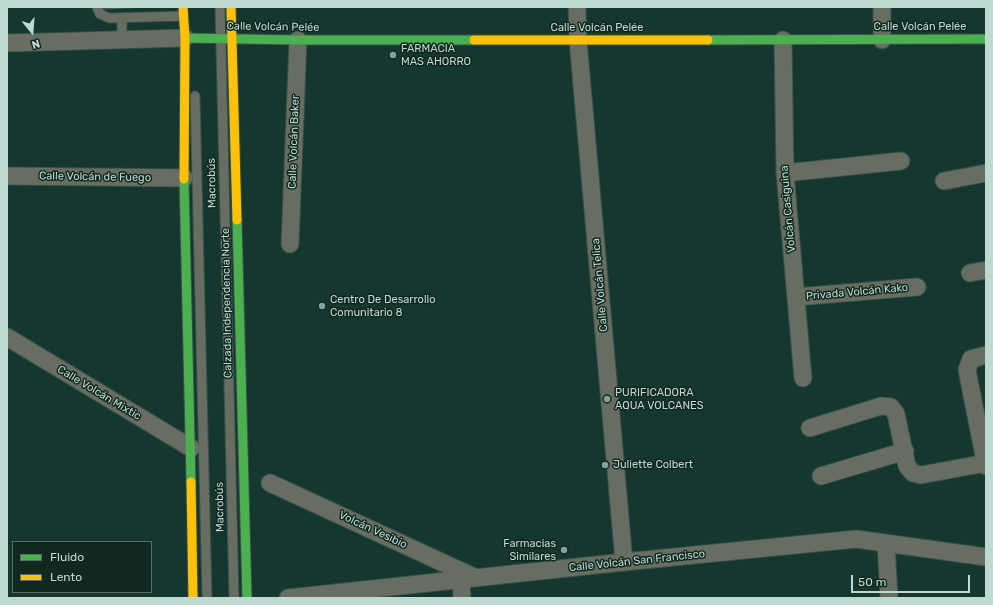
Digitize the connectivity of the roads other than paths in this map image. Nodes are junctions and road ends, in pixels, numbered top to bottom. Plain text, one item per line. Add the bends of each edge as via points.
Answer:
1 (97, 7) edge
2 (220, 7) edge
3 (231, 7) edge
4 (577, 7) edge
5 (882, 7) edge
6 (183, 12) edge
7 (122, 18) junction
8 (192, 38) junction
9 (221, 38) junction
10 (232, 39) junction
11 (986, 39) edge
12 (122, 40) junction
13 (298, 40) junction
14 (578, 40) junction
15 (783, 40) junction
16 (882, 40) junction
17 (7, 43) edge
18 (195, 85) dead end
19 (901, 161) dead end
20 (785, 173) junction
21 (986, 173) edge
22 (7, 176) edge
23 (184, 178) junction
24 (944, 181) dead end
25 (290, 244) dead end
26 (917, 287) dead end
27 (796, 297) junction
28 (7, 337) edge
29 (986, 355) edge
30 (803, 378) dead end
31 (810, 428) dead end
32 (191, 448) junction
33 (905, 451) junction
34 (986, 464) edge
35 (821, 476) dead end
36 (270, 483) dead end
37 (886, 543) junction
38 (986, 557) edge
39 (624, 562) junction
40 (468, 578) junction
41 (193, 598) edge
42 (207, 598) edge
43 (234, 598) edge
44 (247, 598) edge
45 (288, 598) edge
46 (462, 598) edge
47 (889, 598) edge

1 - 7 lane via 100,14 108,18
2 - 9 lane, Macrobús
3 - 10 street, Calzada Independencia Norte
4 - 14 street, Calle Volcán Telica
5 - 16 street
6 - 7 lane
6 - 8 street
7 - 12 lane
8 - 9 street, Calle Volcán Pelée
8 - 12 street
8 - 23 street
9 - 10 street, Calle Volcán Pelée
9 - 43 lane, Macrobús
10 - 13 street, Calle Volcán Pelée
10 - 44 street, Calzada Independencia Norte
11 - 16 street, Calle Volcán Pelée
12 - 17 street
13 - 14 street, Calle Volcán Pelée
13 - 25 street, Calle Volcán Baker
14 - 15 street, Calle Volcán Pelée
14 - 39 street, Calle Volcán Telica
15 - 16 street, Calle Volcán Pelée
15 - 20 street, Volcán Casiguina
18 - 42 lane, Macrobús
19 - 20 street
20 - 27 street, Volcán Casiguina
21 - 24 street
22 - 23 street, Calle Volcán de Fuego
23 - 32 street
26 - 27 street, Privada Volcán Kako
27 - 30 street, Volcán Casiguina
28 - 32 street, Calle Volcán Mixtic
29 - 34 street via 971,359 967,370
31 - 33 street via 881,406 891,407 896,414
32 - 41 street
33 - 34 street via 907,466 913,473 921,475
33 - 35 street
36 - 40 street, Volcán Vesibio
37 - 38 street, Calle Volcán San Francisco
37 - 39 street, Calle Volcán San Francisco via 856,539
37 - 47 street
39 - 40 street, Calle Volcán San Francisco
40 - 45 street, Calle Volcán San Francisco
40 - 46 street

